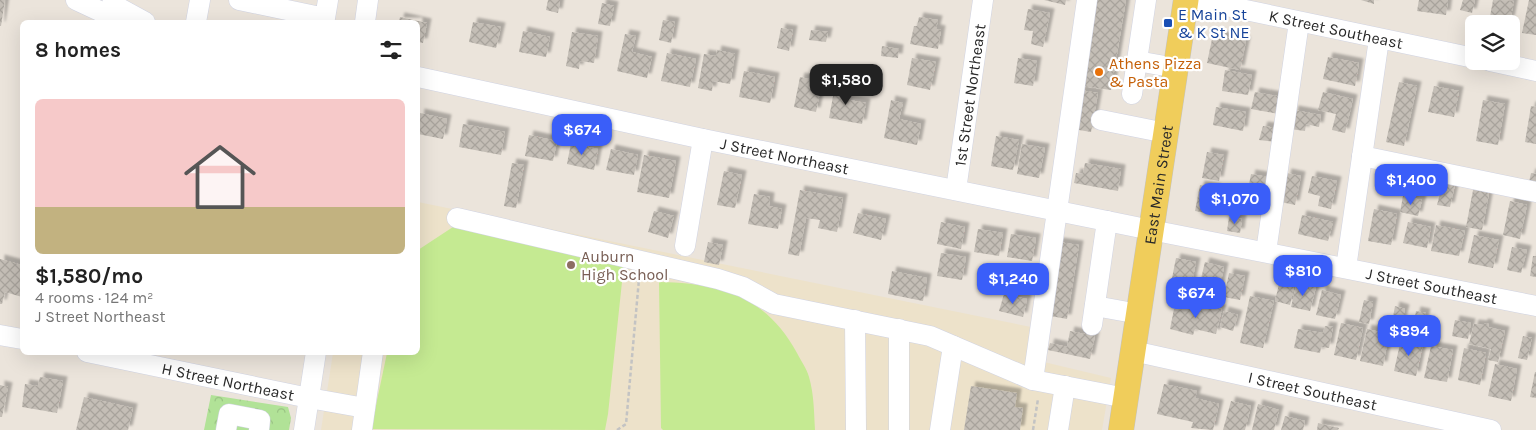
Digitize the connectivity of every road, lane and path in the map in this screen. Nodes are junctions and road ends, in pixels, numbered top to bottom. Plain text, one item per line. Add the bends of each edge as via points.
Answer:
1 (200, 0) edge
2 (239, 0) edge
3 (328, 0) edge
4 (368, 0) edge
5 (983, 0) edge
6 (1087, 0) edge
7 (1146, 0) edge
8 (1186, 0) edge
9 (1198, 0) edge
10 (92, 2) edge
11 (120, 20) edge
12 (140, 20) edge
13 (196, 20) edge
14 (365, 20) edge
15 (1299, 22) junction
16 (1378, 39) junction
17 (1465, 56) edge
18 (1137, 61) junction
19 (1176, 68) junction
20 (1520, 68) edge
21 (1536, 71) edge
22 (420, 77) edge
23 (1132, 94) dead end
24 (1101, 120) dead end
25 (1166, 133) junction
26 (702, 139) junction
27 (1362, 156) junction
28 (956, 190) junction
29 (1536, 192) edge
30 (1056, 210) junction
31 (457, 218) dead end
32 (1107, 221) junction
33 (1151, 230) junction
34 (684, 246) dead end
35 (1266, 252) junction
36 (1346, 268) junction
37 (640, 271) dead end
38 (1536, 306) edge
39 (1139, 314) junction
40 (855, 320) junction
41 (898, 329) junction
42 (0, 334) edge
43 (20, 339) edge
44 (952, 346) junction
45 (1133, 351) junction
46 (102, 355) edge
47 (316, 355) edge
48 (373, 355) edge
49 (1037, 380) junction
50 (234, 382) junction
51 (1065, 386) junction
52 (309, 398) junction
53 (1126, 398) junction
54 (365, 408) junction
55 (228, 422) edge
56 (259, 430) edge
57 (304, 430) edge
58 (362, 430) edge
59 (617, 430) edge
60 (856, 430) edge
61 (899, 430) edge
62 (940, 430) edge
63 (1033, 430) edge
64 (1058, 430) edge
65 (1121, 430) edge
66 (1491, 430) edge

1 - 13 street
2 - 3 street via 325,18
4 - 14 street
5 - 28 street, 1st Street Northeast
6 - 30 street
7 - 18 street
8 - 19 main road, East Main Street
9 - 15 street, K Street Southeast
10 - 11 street
10 - 12 street
15 - 16 street, K Street Southeast
15 - 35 street
16 - 17 street, K Street Southeast
16 - 27 street
18 - 19 street
18 - 23 street
19 - 25 main road, East Main Street
20 - 21 street
22 - 26 street, J Street Northeast
24 - 25 street
25 - 33 main road, East Main Street
26 - 28 street, J Street Northeast
26 - 34 street
27 - 29 street
27 - 36 street
28 - 30 street, J Street Northeast
30 - 32 street, J Street Northeast
30 - 49 street
31 - 40 street via 718,279 743,287 774,304
32 - 33 street, J Street Northeast
32 - 39 street via 1094,316
33 - 35 street, J Street Southeast
33 - 39 main road, East Main Street
35 - 36 street, J Street Southeast
36 - 38 street, J Street Southeast
37 - 59 path via 626,424
39 - 45 main road, East Main Street
40 - 41 street
40 - 60 street
41 - 44 street via 930,336
41 - 61 street
42 - 43 street
44 - 49 street
44 - 62 street
45 - 53 main road, East Main Street
45 - 66 street, I Street Southeast
46 - 50 street, H Street Northeast
47 - 52 street
48 - 54 street
49 - 51 street
49 - 63 path
50 - 52 street, H Street Northeast
50 - 55 street
51 - 53 street
51 - 64 street
52 - 54 street, H Street Northeast
52 - 57 street
53 - 65 main road, East Main Street
54 - 58 street
55 - 56 street via 260,420

